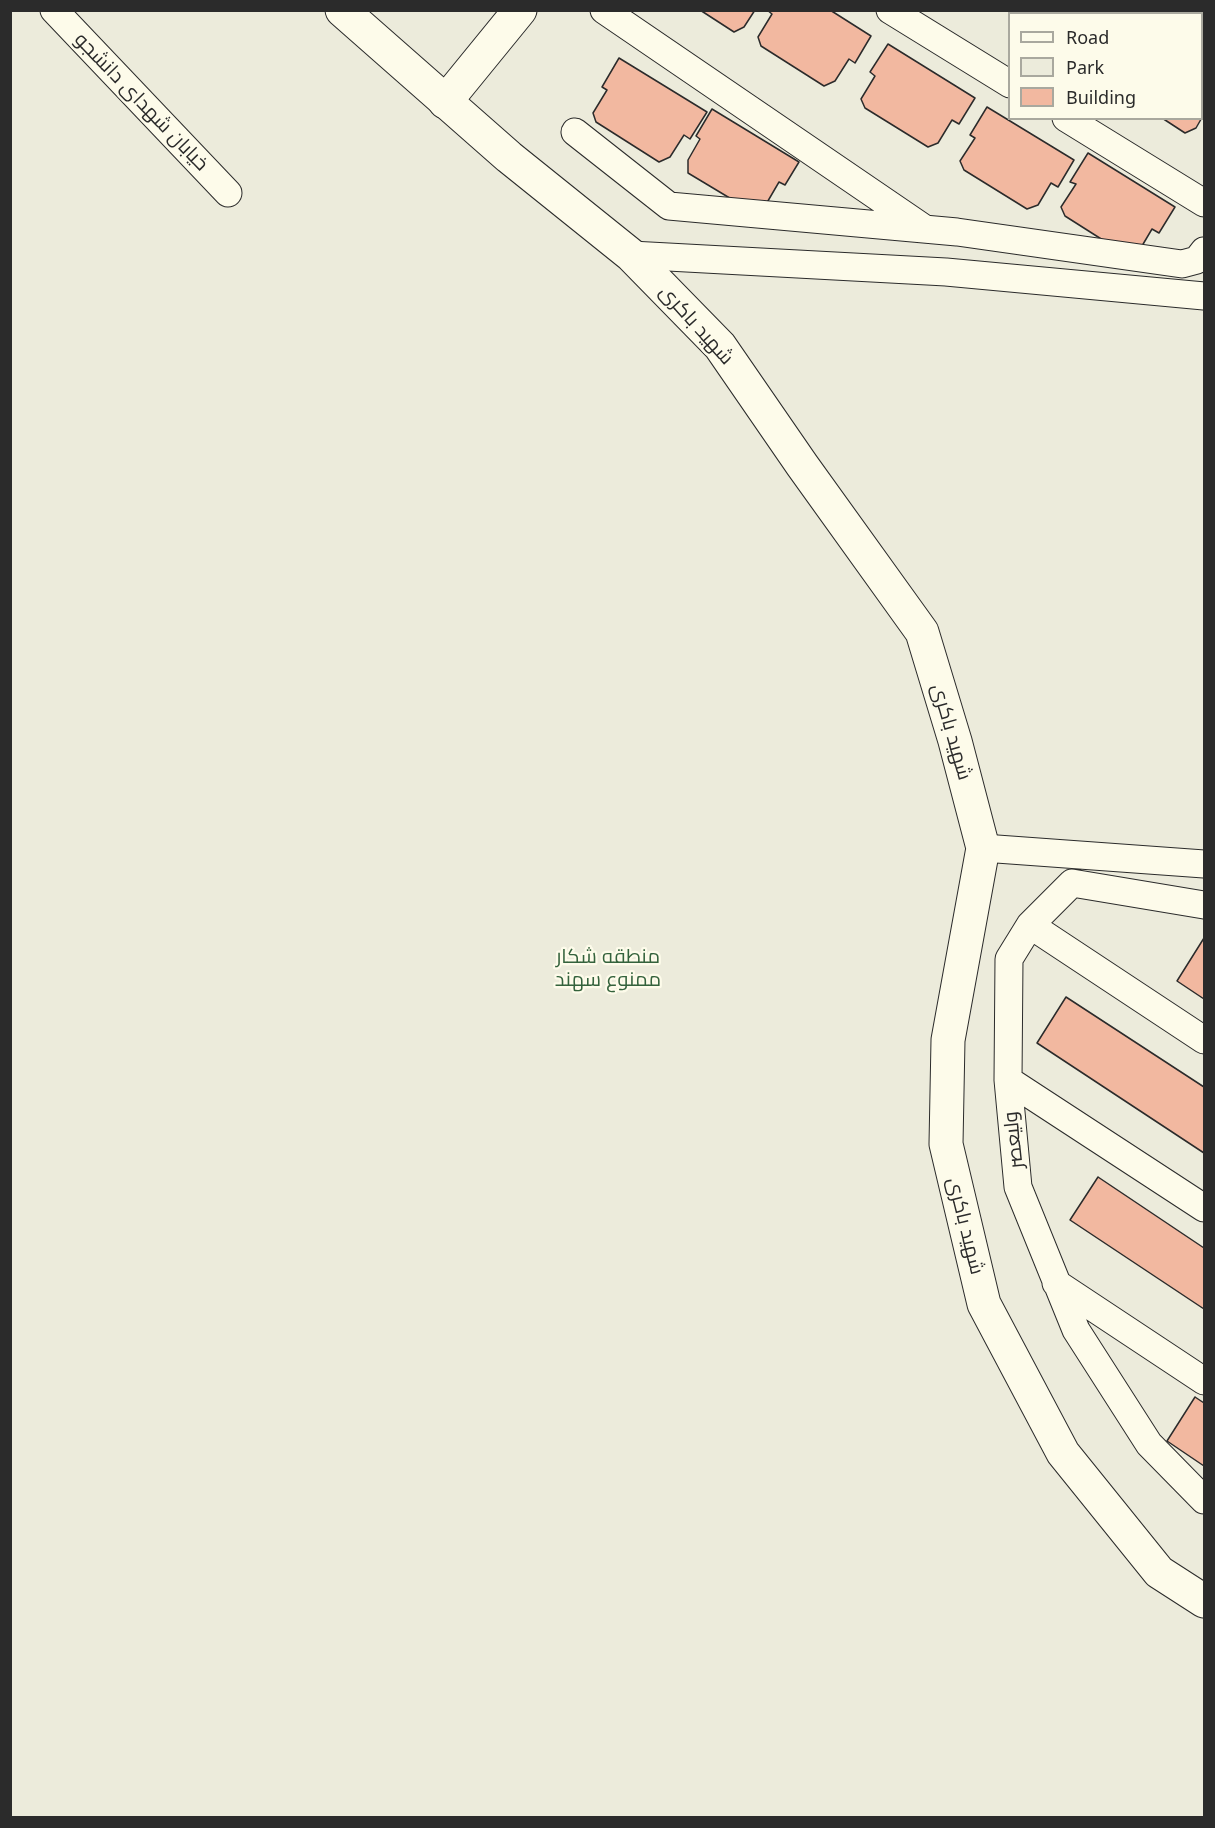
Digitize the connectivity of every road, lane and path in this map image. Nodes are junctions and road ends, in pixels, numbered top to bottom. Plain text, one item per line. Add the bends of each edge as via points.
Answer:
1 (54, 10) edge
2 (342, 10) edge
3 (519, 10) edge
4 (604, 10) edge
5 (890, 10) edge
6 (1008, 83) edge
7 (445, 102) junction
8 (1069, 120) edge
9 (575, 132) dead end
10 (228, 193) dead end
11 (1204, 203) edge
12 (928, 230) junction
13 (957, 232) junction
14 (1204, 251) edge
15 (631, 255) junction
16 (946, 272) junction
17 (1204, 296) edge
18 (983, 848) junction
19 (1204, 864) edge
20 (1204, 905) edge
21 (1030, 925) junction
22 (1204, 1040) edge
23 (1008, 1080) junction
24 (1204, 1208) edge
25 (1056, 1283) junction
26 (1204, 1380) edge
27 (1204, 1500) edge
28 (1204, 1601) edge

1 - 10 street, خیابان شهدای دانشجو
2 - 7 main road, شهید باکری
3 - 7 main road
4 - 12 street
5 - 6 street
7 - 15 main road, شهید باکری
8 - 11 street
9 - 12 street via 669,206
12 - 13 street
13 - 14 street via 1182,264 1197,260
13 - 16 street
15 - 16 street
15 - 18 main road, شهید باکری via 720,346 922,632
16 - 17 street
18 - 19 street
18 - 28 main road, شهید باکری via 948,1040 946,1144 984,1304 1063,1453 1158,1572
20 - 21 street, ولیعصر via 1072,883
21 - 22 street
21 - 23 street, ولیعصر via 1009,959
23 - 24 street
23 - 25 street, ولیعصر via 1018,1187
25 - 26 street
25 - 27 street, ولیعصر via 1076,1329 1149,1444

